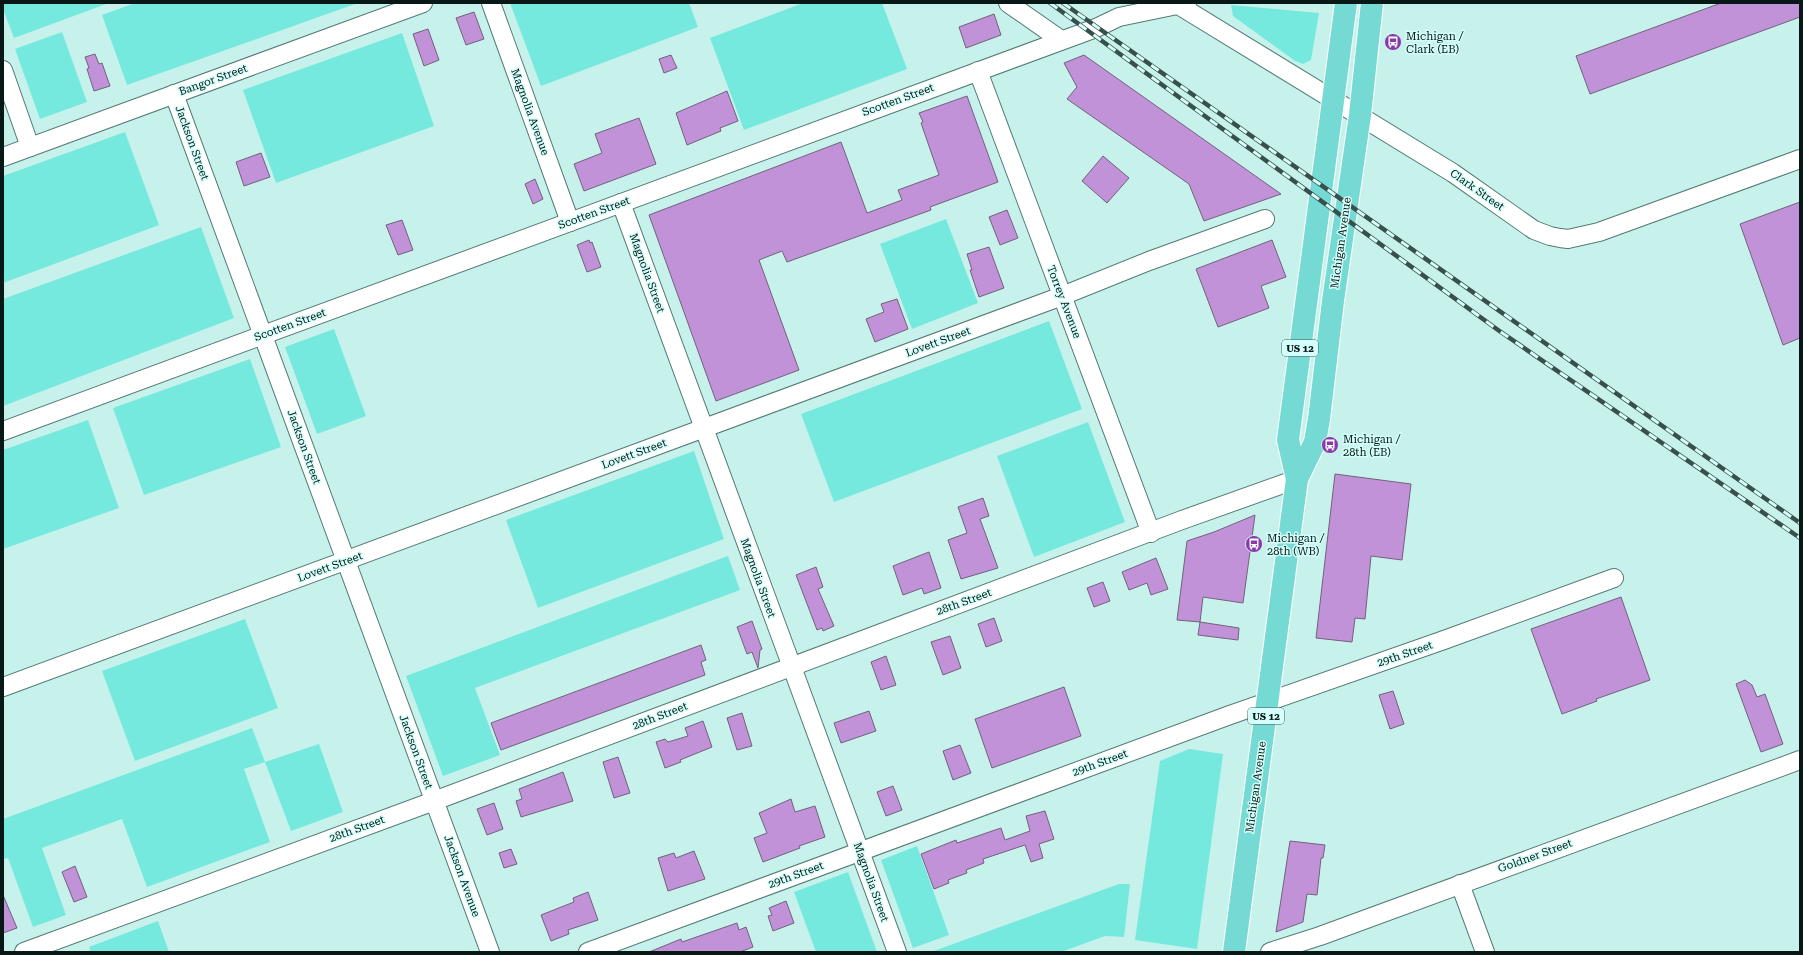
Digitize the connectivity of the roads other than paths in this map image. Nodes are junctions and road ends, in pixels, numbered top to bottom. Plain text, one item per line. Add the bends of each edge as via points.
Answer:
1 (423, 3) edge
2 (490, 3) edge
3 (1008, 3) edge
4 (1346, 3) edge
5 (1372, 3) edge
6 (1184, 4) edge
7 (1061, 40) junction
8 (3, 70) edge
9 (978, 71) junction
10 (174, 94) junction
11 (1334, 100) junction
12 (1360, 115) junction
13 (30, 147) junction
14 (3, 157) edge
15 (1800, 159) edge
16 (621, 203) junction
17 (1265, 219) dead end
18 (570, 222) junction
19 (1062, 296) junction
20 (263, 335) junction
21 (703, 428) junction
22 (3, 431) edge
23 (1297, 479) junction
24 (1151, 533) junction
25 (346, 561) junction
26 (1614, 578) dead end
27 (791, 666) junction
28 (3, 687) edge
29 (1268, 702) junction
30 (1800, 760) edge
31 (434, 801) junction
32 (859, 851) junction
33 (1460, 884) junction
34 (24, 952) edge
35 (490, 952) edge
36 (588, 952) edge
37 (897, 952) edge
38 (1234, 952) edge
39 (1270, 952) edge
40 (1485, 952) edge

1 - 10 street, Bangor Street
2 - 18 street, Magnolia Avenue
3 - 7 street
4 - 11 main road, Michigan Avenue / US 12
5 - 12 main road, Michigan Avenue / US 12
6 - 7 street, Scotten Street via 1119,17
6 - 11 street, Clark Street
7 - 9 street, Scotten Street
8 - 13 street
9 - 16 street, Scotten Street
9 - 19 street, Torrey Avenue
10 - 13 street, Bangor Street
10 - 20 street, Jackson Street
11 - 12 street, Clark Street
11 - 23 main road, Michigan Avenue / US 12 via 1288,440
12 - 15 street, Clark Street via 1453,173 1534,230 1568,239 1599,232
12 - 23 main road, Michigan Avenue / US 12 via 1315,442
13 - 14 street, Bangor Street
16 - 18 street, Scotten Street
16 - 21 street, Magnolia Street
17 - 19 street, Lovett Street
18 - 20 street, Scotten Street
19 - 21 street, Lovett Street
19 - 24 street, Torrey Avenue
20 - 22 street, Scotten Street
20 - 25 street, Jackson Street
21 - 25 street, Lovett Street
21 - 27 street, Magnolia Street
23 - 24 street, 28th Street
23 - 29 main road, Michigan Avenue / US 12
24 - 27 street, 28th Street
25 - 28 street, Lovett Street
25 - 31 street, Jackson Street
26 - 29 street, 29th Street
27 - 31 street, 28th Street
27 - 32 street, Magnolia Street
29 - 32 street, 29th Street
29 - 38 main road, Michigan Avenue / US 12
30 - 33 street, Goldner Street
31 - 34 street, 28th Street
31 - 35 street, Jackson Avenue
32 - 36 street, 29th Street
32 - 37 street, Magnolia Street
33 - 39 street, Goldner Street
33 - 40 street

